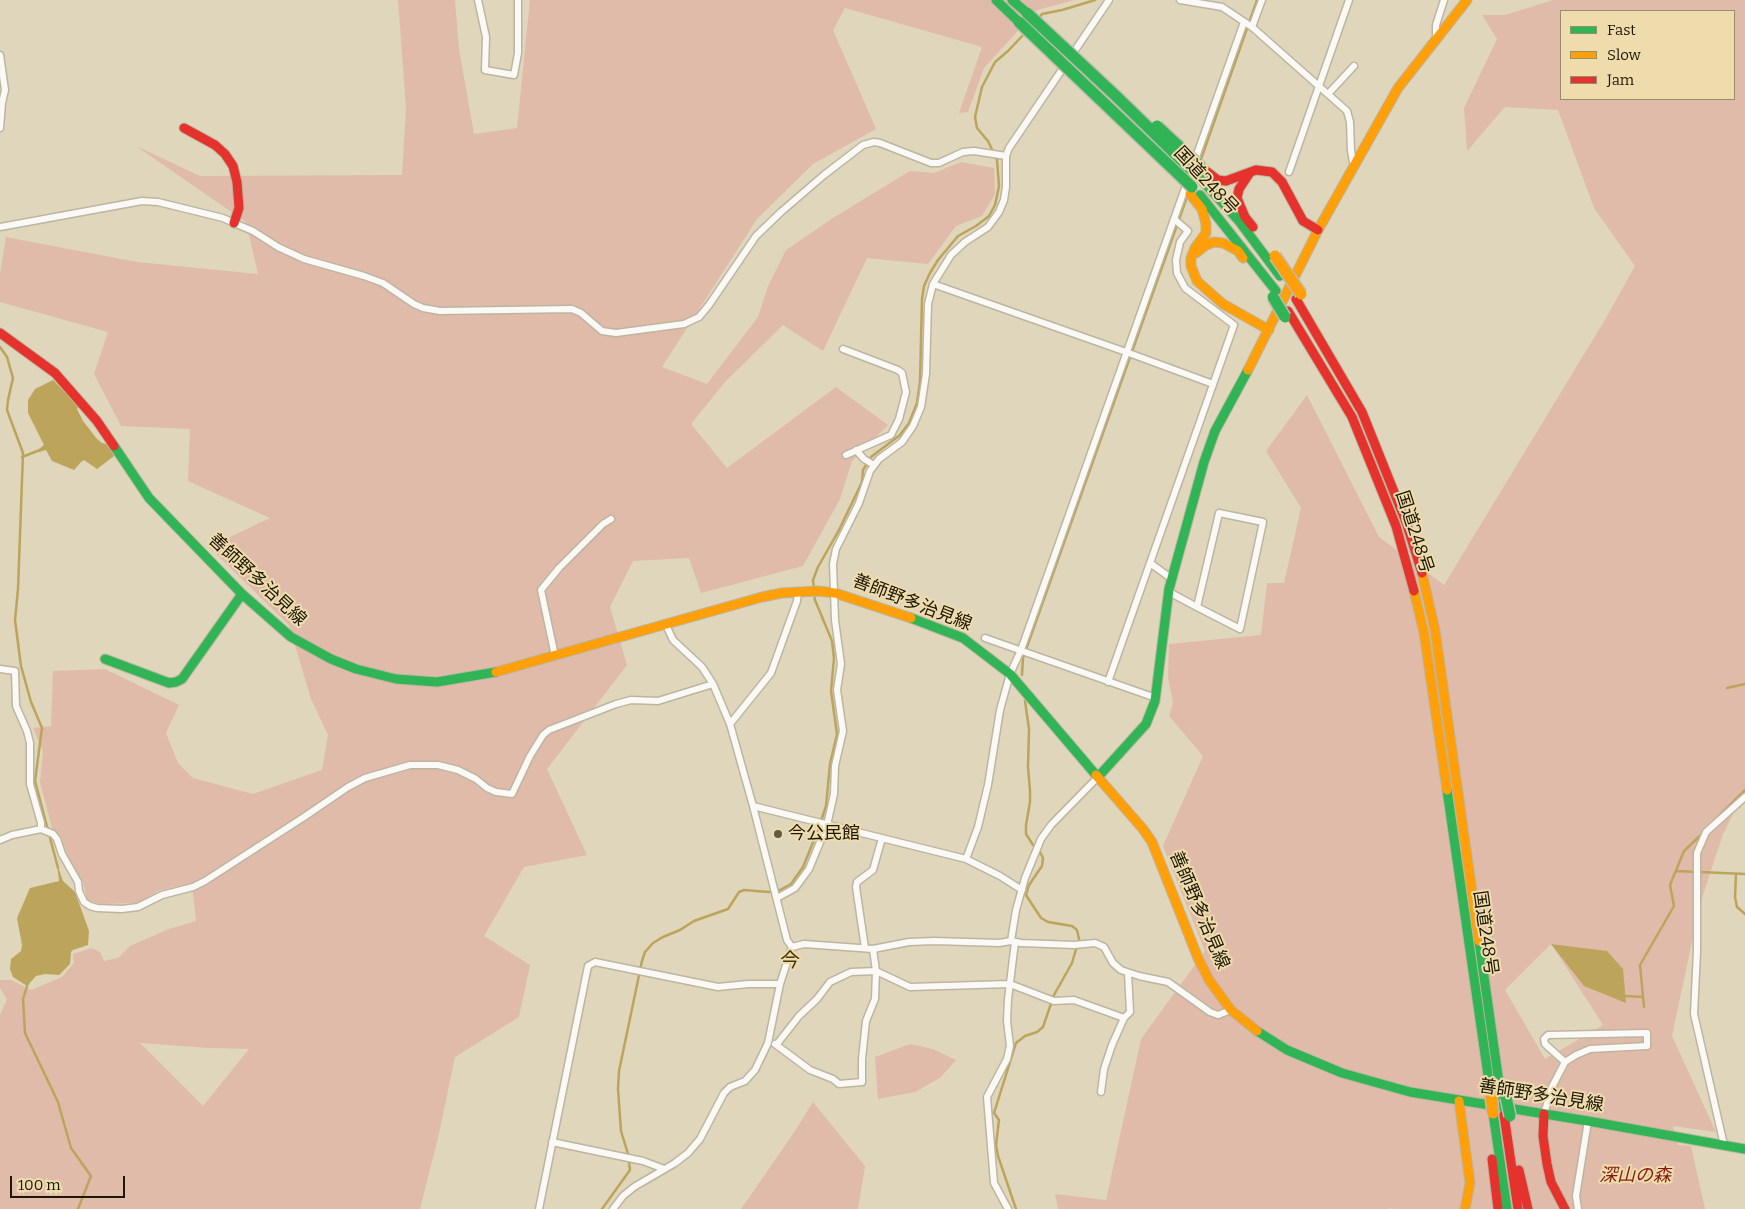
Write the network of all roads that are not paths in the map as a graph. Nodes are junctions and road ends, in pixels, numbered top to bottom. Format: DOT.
graph roads {
  1 [pos="478,0"];
  2 [pos="518,0"];
  3 [pos="996,0"];
  4 [pos="1012,0"];
  5 [pos="1109,0"];
  6 [pos="1180,0"];
  7 [pos="1262,0"];
  8 [pos="1349,0"];
  9 [pos="1444,0"];
  10 [pos="1466,0"];
  11 [pos="1023,18"];
  12 [pos="1244,22"];
  13 [pos="1252,27"];
  14 [pos="1436,38"];
  15 [pos="0,55"];
  16 [pos="1354,66"];
  17 [pos="1319,87"];
  18 [pos="1328,94"];
  19 [pos="0,128"];
  20 [pos="184,128"];
  21 [pos="1003,156"];
  22 [pos="1354,167"];
  23 [pos="1200,171"];
  24 [pos="1250,172"];
  25 [pos="1289,172"];
  26 [pos="1191,191"];
  27 [pos="1174,219"];
  28 [pos="234,223"];
  29 [pos="0,227"];
  30 [pos="1318,230"];
  31 [pos="1191,258"];
  32 [pos="933,284"];
  33 [pos="1274,294"];
  34 [pos="1298,296"];
  35 [pos="1269,330"];
  36 [pos="0,333"];
  37 [pos="843,349"];
  38 [pos="1126,352"];
  39 [pos="1213,384"];
  40 [pos="891,435"];
  41 [pos="899,445"];
  42 [pos="856,450"];
  43 [pos="846,455"];
  44 [pos="873,465"];
  45 [pos="611,519"];
  46 [pos="1150,563"];
  47 [pos="1172,579"];
  48 [pos="808,591"];
  49 [pos="835,592"];
  50 [pos="1169,592"];
  51 [pos="242,594"];
  52 [pos="1197,607"];
  53 [pos="666,625"];
  54 [pos="984,638"];
  55 [pos="1021,650"];
  56 [pos="555,656"];
  57 [pos="106,659"];
  58 [pos="0,669"];
  59 [pos="1010,674"];
  60 [pos="1108,682"];
  61 [pos="713,684"];
  62 [pos="1156,698"];
  63 [pos="730,724"];
  64 [pos="1098,778"];
  65 [pos="1745,798"];
  66 [pos="753,806"];
  67 [pos="826,825"];
  68 [pos="47,832"];
  69 [pos="882,838"];
  70 [pos="0,840"];
  71 [pos="966,859"];
  72 [pos="1022,890"];
  73 [pos="777,898"];
  74 [pos="1013,941"];
  75 [pos="792,947"];
  76 [pos="865,948"];
  77 [pos="873,949"];
  78 [pos="876,971"];
  79 [pos="1128,973"];
  80 [pos="780,984"];
  81 [pos="1010,984"];
  82 [pos="1231,1010"];
  83 [pos="1124,1018"];
  84 [pos="768,1043"];
  85 [pos="777,1044"];
  86 [pos="1565,1062"];
  87 [pos="1102,1092"];
  88 [pos="1499,1097"];
  89 [pos="1458,1101"];
  90 [pos="1544,1114"];
  91 [pos="1500,1116"];
  92 [pos="1588,1121"];
  93 [pos="552,1142"];
  94 [pos="1724,1145"];
  95 [pos="1745,1149"];
  96 [pos="664,1169"];
  97 [pos="539,1209"];
  98 [pos="613,1209"];
  99 [pos="1008,1209"];
  100 [pos="1465,1209"];
  101 [pos="1498,1209"];
  102 [pos="1507,1209"];
  103 [pos="1518,1209"];
  104 [pos="1528,1209"];
  105 [pos="1565,1209"];
  106 [pos="1578,1209"];
  1 -- 2 [label="street"];
  3 -- 11 [label="main road, 国道248号"];
  4 -- 11 [label="main road, 国道248号"];
  5 -- 21 [label="street"];
  6 -- 12 [label="street"];
  7 -- 13 [label="street"];
  8 -- 17 [label="street"];
  9 -- 14 [label="street"];
  10 -- 14 [label="main road"];
  11 -- 23 [label="main road, 国道248号, bridge"];
  11 -- 26 [label="main road, 国道248号, bridge"];
  12 -- 13 [label="street"];
  12 -- 27 [label="street"];
  13 -- 17 [label="street"];
  14 -- 22 [label="main road"];
  15 -- 19 [label="street"];
  16 -- 18 [label="street"];
  17 -- 18 [label="street"];
  17 -- 25 [label="street"];
  18 -- 22 [label="street"];
  20 -- 28 [label="main road"];
  21 -- 28 [label="street"];
  21 -- 32 [label="street"];
  22 -- 30 [label="main road"];
  23 -- 24 [label="main road"];
  23 -- 34 [label="main road, 国道248号"];
  24 -- 30 [label="main road"];
  24 -- 34 [label="main road, bridge"];
  26 -- 31 [label="main road"];
  26 -- 33 [label="main road, 国道248号"];
  27 -- 38 [label="street"];
  27 -- 39 [label="street"];
  28 -- 29 [label="street"];
  30 -- 35 [label="main road"];
  31 -- 33 [label="main road"];
  31 -- 35 [label="main road"];
  32 -- 38 [label="street"];
  32 -- 41 [label="street"];
  33 -- 88 [label="main road, 国道248号"];
  34 -- 88 [label="main road, 国道248号"];
  35 -- 47 [label="main road"];
  36 -- 51 [label="main road, 善師野多治見線"];
  37 -- 40 [label="street"];
  38 -- 39 [label="street"];
  38 -- 55 [label="street"];
  39 -- 46 [label="street"];
  40 -- 41 [label="street"];
  40 -- 42 [label="street"];
  41 -- 44 [label="street"];
  42 -- 43 [label="street"];
  42 -- 44 [label="street"];
  44 -- 49 [label="street"];
  45 -- 56 [label="street"];
  46 -- 47 [label="street"];
  46 -- 60 [label="street"];
  47 -- 50 [label="main road"];
  48 -- 49 [label="main road, 善師野多治見線"];
  48 -- 53 [label="main road, 善師野多治見線"];
  48 -- 63 [label="street"];
  49 -- 59 [label="main road, 善師野多治見線"];
  49 -- 67 [label="street"];
  50 -- 52 [label="street"];
  50 -- 62 [label="main road"];
  51 -- 56 [label="main road, 善師野多治見線"];
  51 -- 57 [label="main road"];
  52 -- 52 [label="street"];
  53 -- 56 [label="main road, 善師野多治見線"];
  53 -- 61 [label="street"];
  54 -- 55 [label="street"];
  55 -- 59 [label="street"];
  55 -- 60 [label="street"];
  58 -- 68 [label="street"];
  59 -- 64 [label="main road, 善師野多治見線"];
  59 -- 71 [label="street"];
  60 -- 62 [label="street"];
  61 -- 63 [label="street"];
  61 -- 68 [label="street"];
  62 -- 64 [label="main road"];
  63 -- 66 [label="street"];
  64 -- 72 [label="street"];
  64 -- 82 [label="main road, 善師野多治見線"];
  65 -- 94 [label="street"];
  66 -- 67 [label="street"];
  66 -- 73 [label="street"];
  67 -- 69 [label="street"];
  67 -- 73 [label="street"];
  68 -- 70 [label="street"];
  69 -- 71 [label="street"];
  69 -- 76 [label="street"];
  71 -- 72 [label="street"];
  72 -- 74 [label="street"];
  73 -- 75 [label="street"];
  74 -- 77 [label="street"];
  74 -- 79 [label="street"];
  74 -- 81 [label="street"];
  75 -- 76 [label="street"];
  75 -- 80 [label="street"];
  76 -- 77 [label="street"];
  77 -- 78 [label="street"];
  78 -- 81 [label="street"];
  78 -- 85 [label="street"];
  78 -- 85 [label="street"];
  79 -- 82 [label="street"];
  79 -- 83 [label="street"];
  80 -- 84 [label="street"];
  80 -- 93 [label="street"];
  81 -- 83 [label="street"];
  81 -- 99 [label="street"];
  82 -- 89 [label="main road, 善師野多治見線"];
  83 -- 87 [label="street"];
  84 -- 85 [label="street"];
  84 -- 96 [label="street"];
  86 -- 86 [label="street"];
  86 -- 90 [label="street"];
  88 -- 91 [label="main road, 国道248号, bridge"];
  88 -- 91 [label="main road, bridge"];
  89 -- 90 [label="main road, 善師野多治見線"];
  89 -- 100 [label="main road"];
  90 -- 92 [label="main road, 善師野多治見線"];
  90 -- 105 [label="main road"];
  91 -- 101 [label="main road"];
  91 -- 102 [label="main road, 国道248号"];
  91 -- 103 [label="main road, 国道248号"];
  91 -- 104 [label="main road"];
  92 -- 94 [label="main road, 善師野多治見線"];
  92 -- 106 [label="street"];
  93 -- 96 [label="street"];
  93 -- 97 [label="street"];
  94 -- 95 [label="main road, 善師野多治見線"];
  96 -- 98 [label="street"];
}
